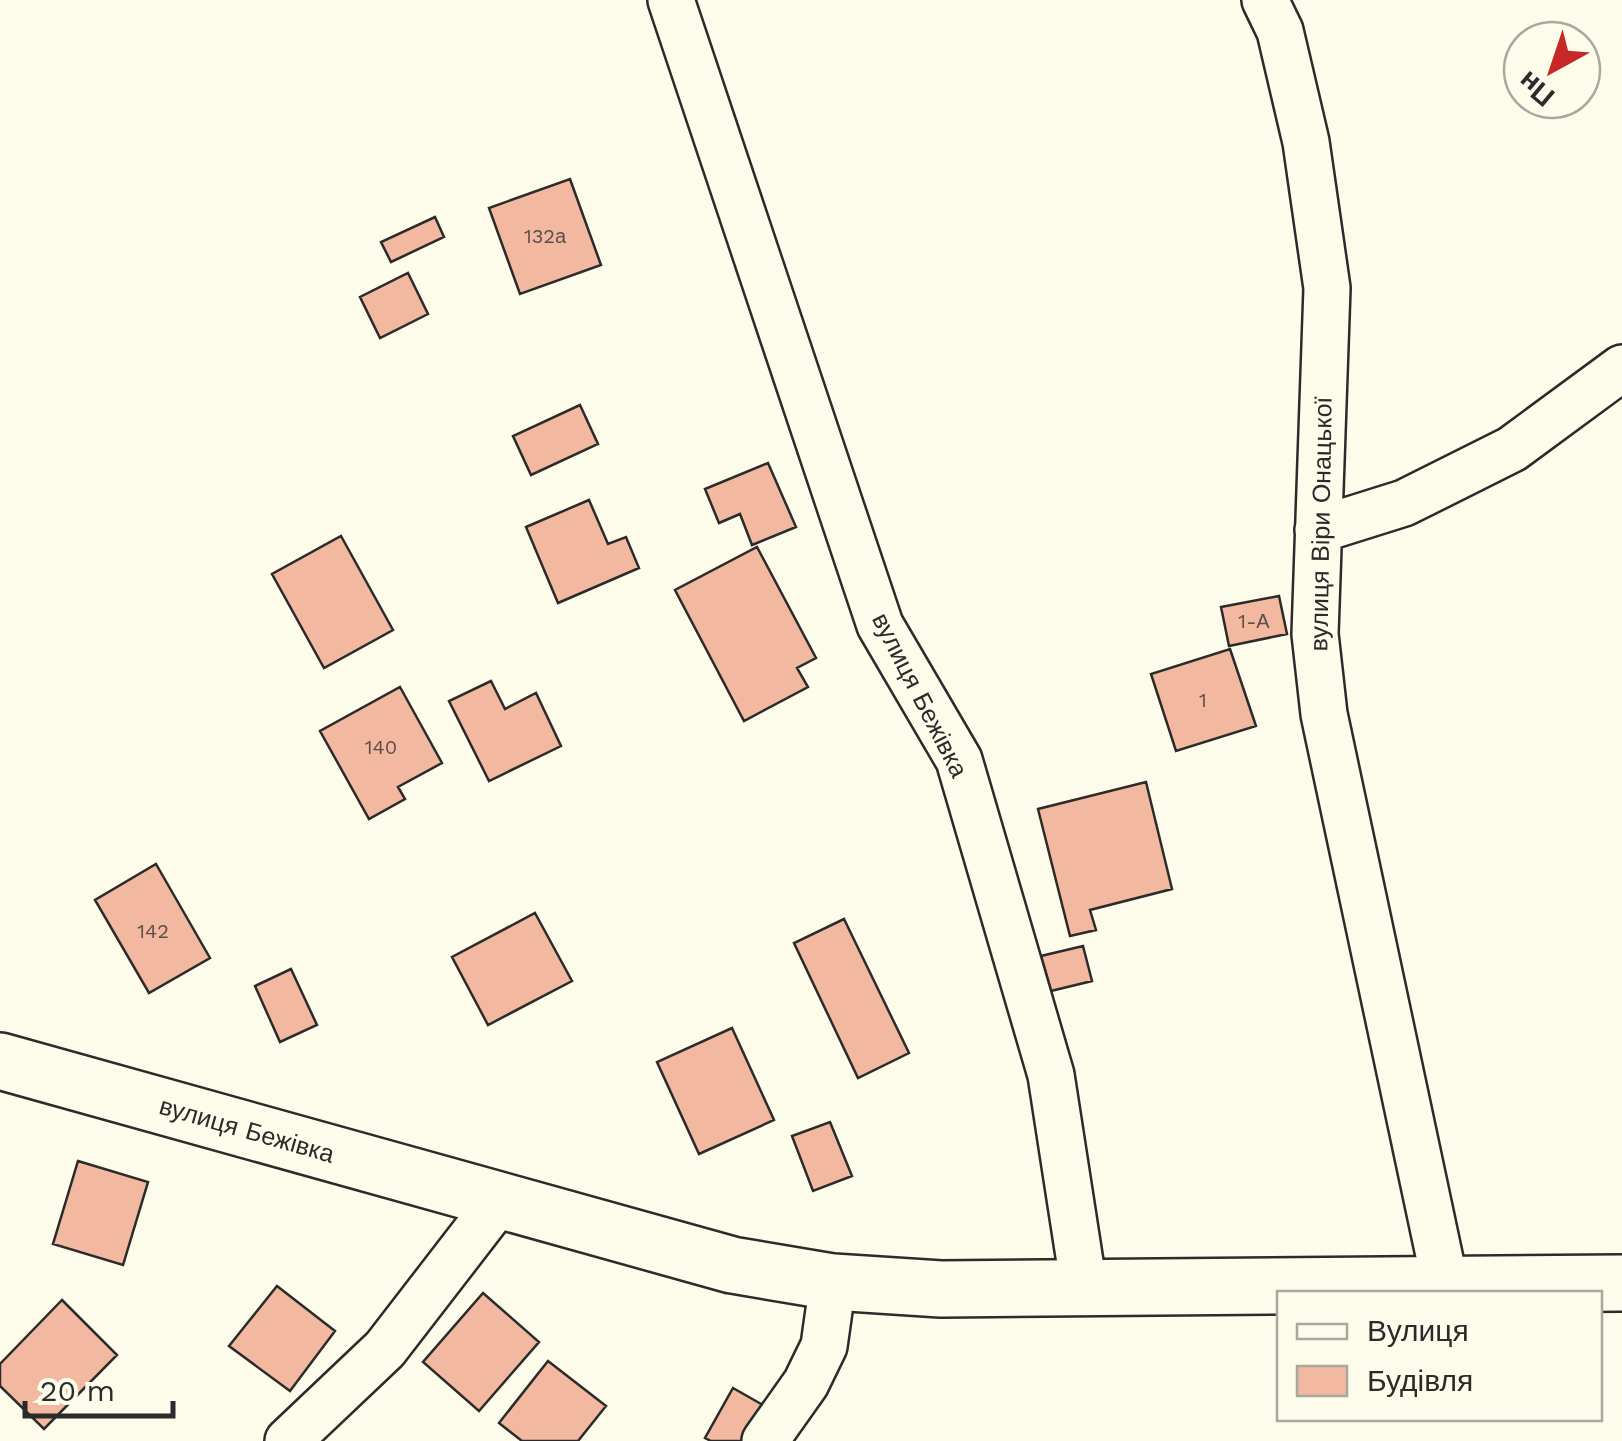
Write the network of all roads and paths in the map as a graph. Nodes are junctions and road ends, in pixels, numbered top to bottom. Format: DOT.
graph roads {
  1 [pos="671,0"];
  2 [pos="1266,0"];
  3 [pos="1622,368"];
  4 [pos="1318,530"];
  5 [pos="0,1061"];
  6 [pos="500,1200"];
  7 [pos="833,1282"];
  8 [pos="1622,1282"];
  9 [pos="1445,1284"];
  10 [pos="1084,1288"];
  11 [pos="288,1441"];
  12 [pos="765,1441"];
  1 -- 10 [label="street, вулиця Бежівка"];
  2 -- 4 [label="street, вулиця Віри Онацької"];
  3 -- 4 [label="street"];
  4 -- 9 [label="street, вулиця Віри Онацької"];
  5 -- 6 [label="main road, вулиця Бежівка"];
  6 -- 7 [label="main road, вулиця Бежівка"];
  6 -- 11 [label="street"];
  7 -- 10 [label="main road, вулиця Бежівка"];
  7 -- 12 [label="street"];
  8 -- 9 [label="main road, вулиця Бежівка"];
  9 -- 10 [label="main road, вулиця Бежівка"];
}
